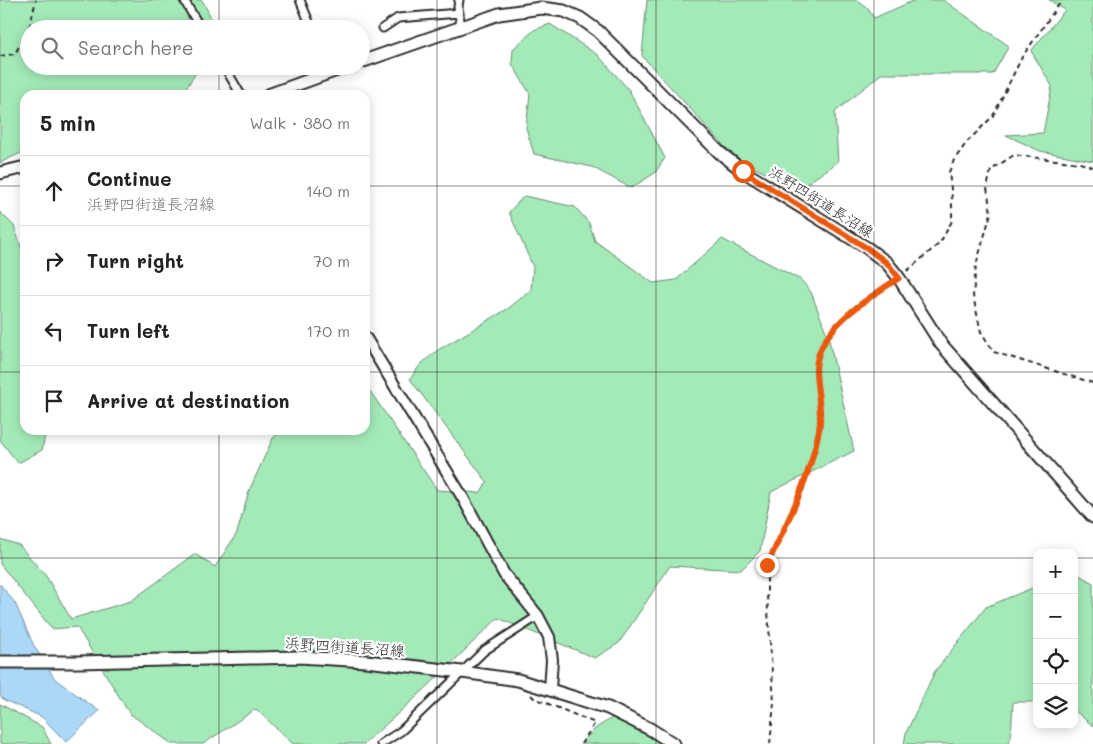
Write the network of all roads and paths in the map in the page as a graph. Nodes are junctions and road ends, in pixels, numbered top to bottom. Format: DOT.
graph roads {
  1 [pos="36,0"];
  2 [pos="184,0"];
  3 [pos="300,0"];
  4 [pos="459,0"];
  5 [pos="1062,0"];
  6 [pos="459,13"];
  7 [pos="31,20"];
  8 [pos="196,20"];
  9 [pos="308,20"];
  10 [pos="461,27"];
  11 [pos="383,28"];
  12 [pos="20,44"];
  13 [pos="0,56"];
  14 [pos="370,59"];
  15 [pos="229,75"];
  16 [pos="315,75"];
  17 [pos="238,90"];
  18 [pos="280,90"];
  19 [pos="1093,167"];
  20 [pos="20,168"];
  21 [pos="0,173"];
  22 [pos="899,278"];
  23 [pos="370,345"];
  24 [pos="1093,383"];
  25 [pos="1093,517"];
  26 [pos="538,616"];
  27 [pos="0,662"];
  28 [pos="462,672"];
  29 [pos="518,680"];
  30 [pos="550,688"];
  31 [pos="381,744"];
  32 [pos="581,744"];
  33 [pos="674,744"];
  34 [pos="770,744"];
  1 -- 7 [label="path"];
  2 -- 8 [label="street"];
  3 -- 9 [label="street"];
  4 -- 6 [label="street"];
  5 -- 22 [label="path"];
  6 -- 10 [label="street"];
  6 -- 11 [label="street"];
  10 -- 14 [label="main road, 浜野四街道長沼線"];
  10 -- 22 [label="main road, 浜野四街道長沼線"];
  12 -- 13 [label="path"];
  15 -- 17 [label="street"];
  16 -- 18 [label="main road"];
  19 -- 24 [label="path"];
  20 -- 21 [label="main road"];
  22 -- 25 [label="main road, 浜野四街道長沼線"];
  22 -- 34 [label="path"];
  23 -- 26 [label="street"];
  26 -- 28 [label="street"];
  26 -- 30 [label="street"];
  27 -- 28 [label="main road, 浜野四街道長沼線"];
  28 -- 29 [label="main road, 浜野四街道長沼線"];
  28 -- 31 [label="street"];
  29 -- 30 [label="main road, 浜野四街道長沼線"];
  29 -- 32 [label="path"];
  30 -- 33 [label="main road, 浜野四街道長沼線"];
}
